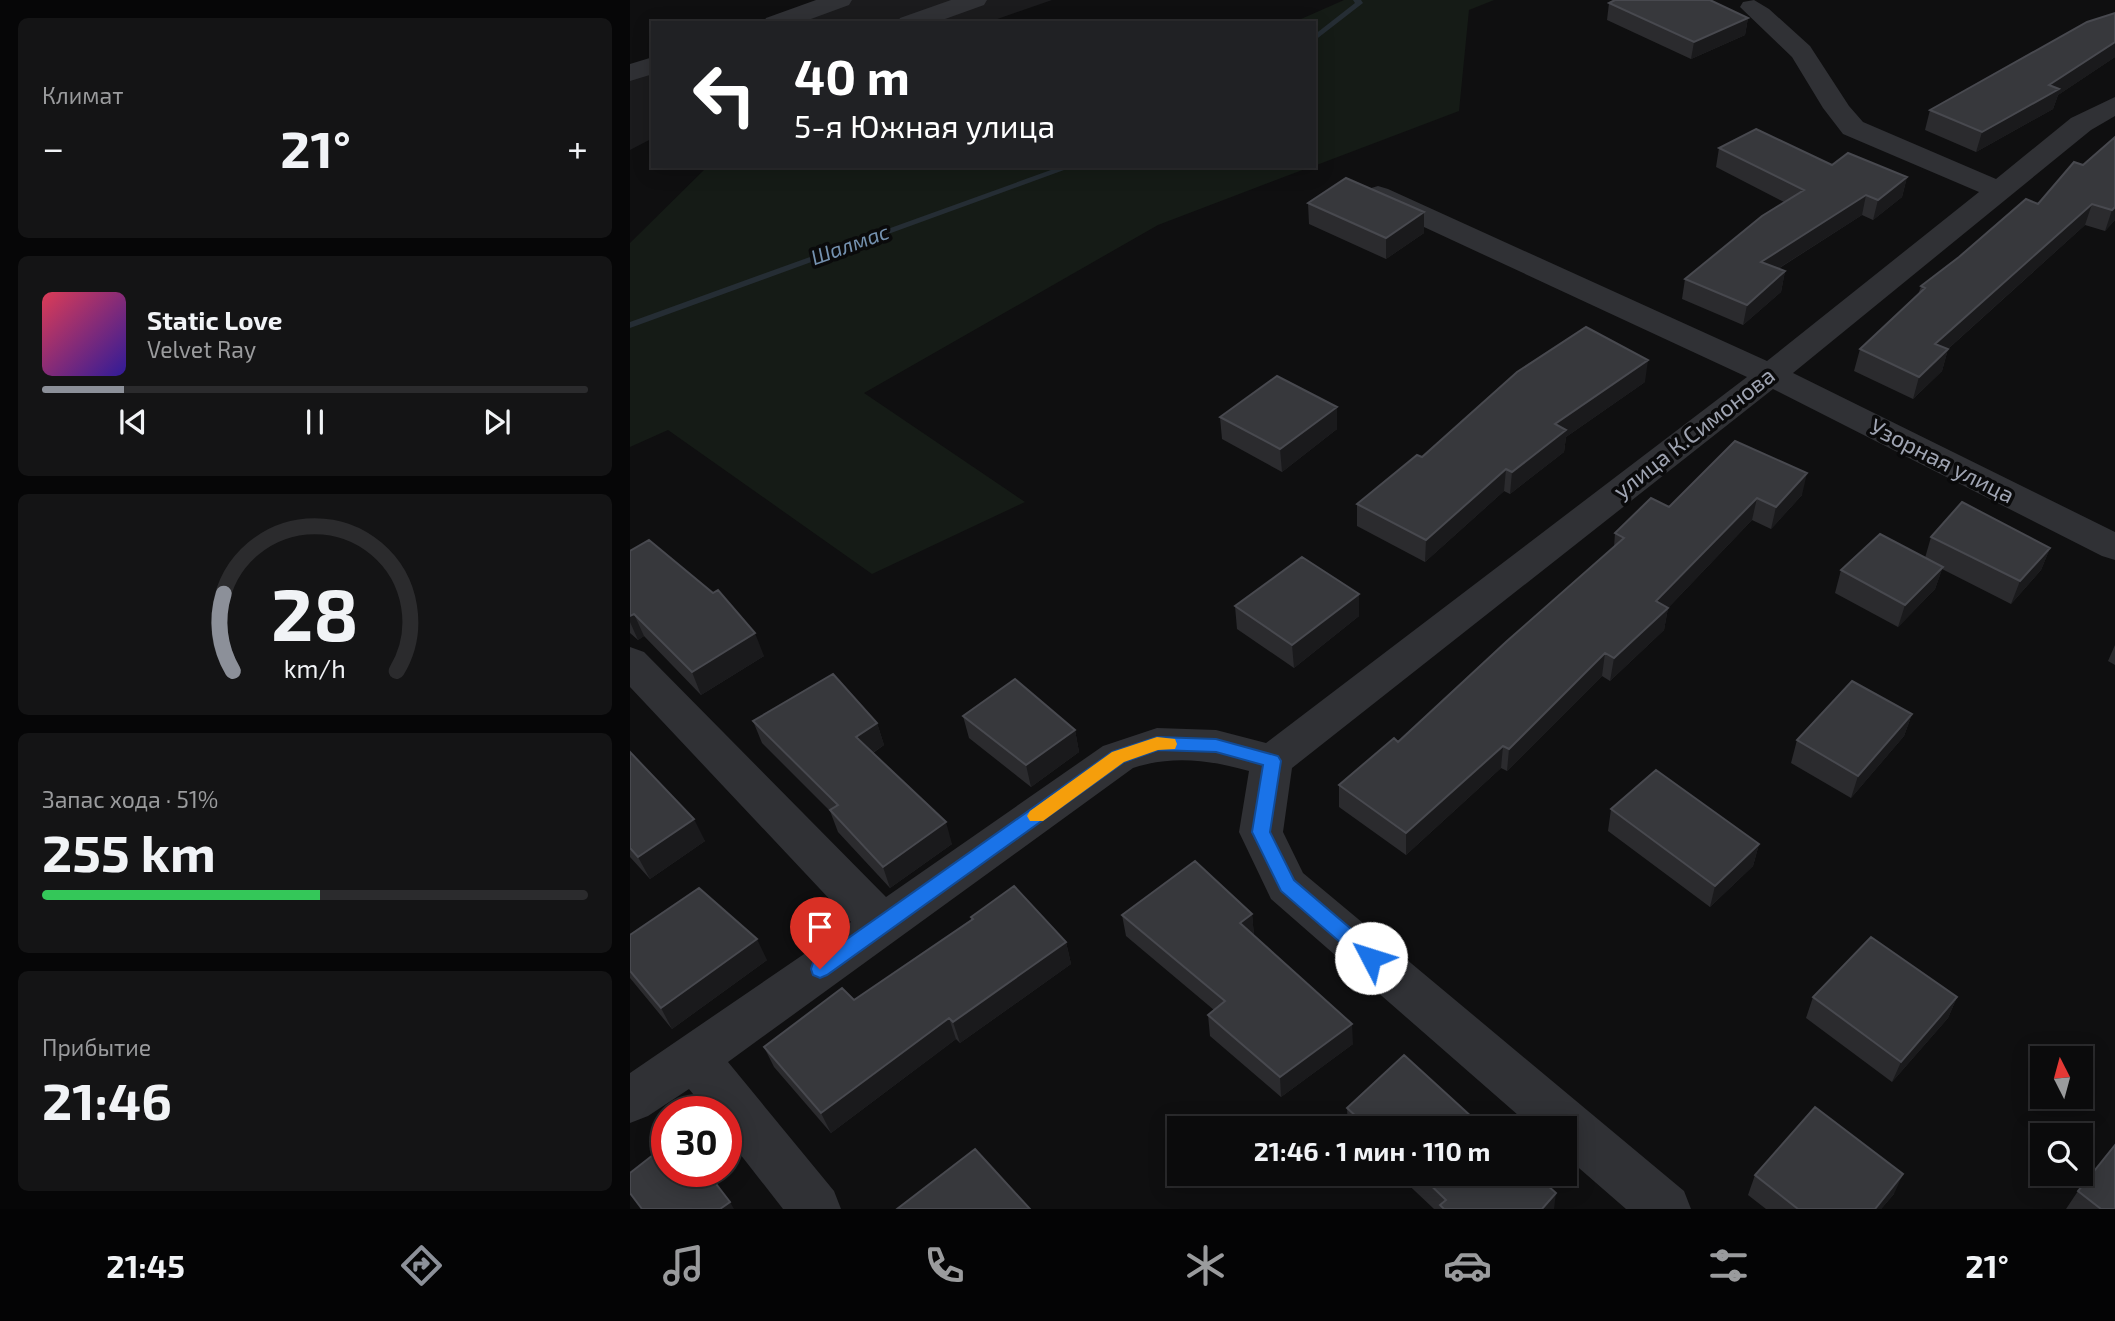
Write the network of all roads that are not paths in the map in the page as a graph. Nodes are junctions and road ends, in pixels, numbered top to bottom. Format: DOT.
graph roads {
  1 [pos="840,0"];
  2 [pos="975,0"];
  3 [pos="1752,8"];
  4 [pos="781,21"];
  5 [pos="915,21"];
  6 [pos="651,66"];
  7 [pos="630,73"];
  8 [pos="2115,106"];
  9 [pos="1364,189"];
  10 [pos="1998,190"];
  11 [pos="1770,375"];
  12 [pos="2115,547"];
  13 [pos="630,662"];
  14 [pos="1272,761"];
  15 [pos="883,925"];
  16 [pos="695,1058"];
  17 [pos="630,1100"];
  18 [pos="815,1209"];
  19 [pos="1665,1209"];
  1 -- 4 [label="street"];
  2 -- 5 [label="street"];
  3 -- 10 [label="street"];
  6 -- 7 [label="street"];
  8 -- 10 [label="street, улица К.Симонова"];
  9 -- 11 [label="street, Узорная улица"];
  10 -- 11 [label="street, улица К.Симонова"];
  11 -- 12 [label="street, Узорная улица"];
  11 -- 14 [label="street, улица К.Симонова"];
  13 -- 15 [label="street"];
  14 -- 15 [label="street"];
  14 -- 19 [label="street"];
  15 -- 16 [label="street"];
  16 -- 17 [label="street"];
  16 -- 18 [label="street"];
}
